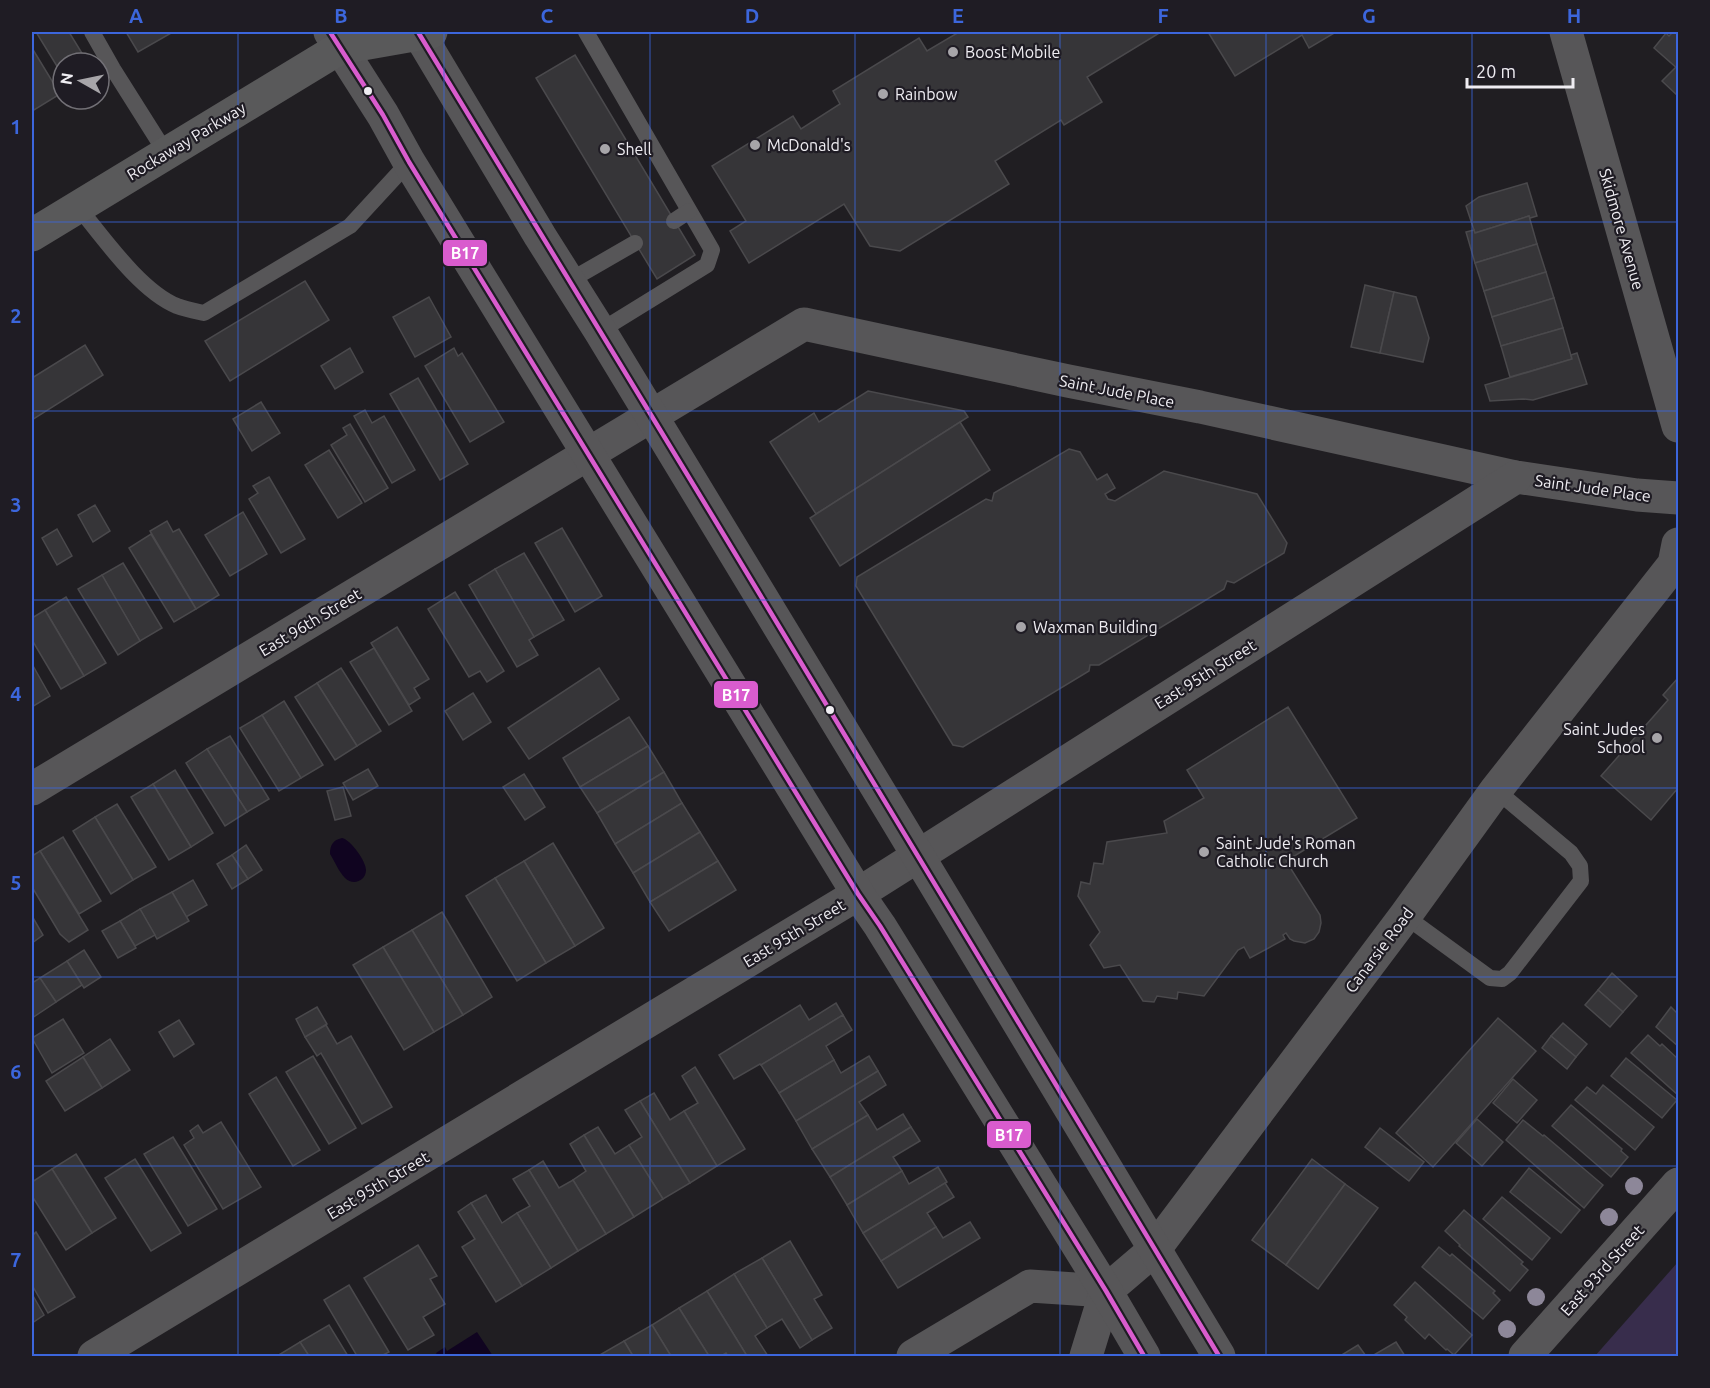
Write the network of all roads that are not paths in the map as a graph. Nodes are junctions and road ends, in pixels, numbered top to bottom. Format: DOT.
graph roads {
  1 [pos="92,32"];
  2 [pos="423,32"];
  3 [pos="586,32"];
  4 [pos="1566,32"];
  5 [pos="340,37"];
  6 [pos="166,153"];
  7 [pos="409,162"];
  8 [pos="78,207"];
  9 [pos="690,212"];
  10 [pos="674,220"];
  11 [pos="32,235"];
  12 [pos="635,243"];
  13 [pos="569,281"];
  14 [pos="600,331"];
  15 [pos="652,417"];
  16 [pos="1678,426"];
  17 [pos="589,454"];
  18 [pos="1516,477"];
  19 [pos="1678,498"];
  20 [pos="1678,544"];
  21 [pos="32,789"];
  22 [pos="1496,790"];
  23 [pos="918,856"];
  24 [pos="858,894"];
  25 [pos="1405,916"];
  26 [pos="1678,1184"];
  27 [pos="1154,1250"];
  28 [pos="1106,1291"];
  29 [pos="94,1356"];
  30 [pos="913,1356"];
  31 [pos="1086,1356"];
  32 [pos="1144,1356"];
  33 [pos="1219,1356"];
  34 [pos="1525,1356"];
  1 -- 6 [label="lane"];
  2 -- 5 [label="main road, Rockaway Parkway"];
  2 -- 13 [label="street"];
  3 -- 9 [label="lane"];
  4 -- 16 [label="street, Skidmore Avenue"];
  5 -- 6 [label="main road, Rockaway Parkway"];
  5 -- 7 [label="street"];
  6 -- 8 [label="main road, Rockaway Parkway"];
  7 -- 8 [label="lane"];
  7 -- 17 [label="street"];
  8 -- 11 [label="main road, Rockaway Parkway"];
  9 -- 10 [label="lane"];
  9 -- 14 [label="lane"];
  12 -- 13 [label="lane"];
  13 -- 14 [label="street"];
  14 -- 15 [label="street"];
  15 -- 17 [label="street, Saint Jude Place"];
  15 -- 18 [label="street, Saint Jude Place"];
  15 -- 23 [label="street"];
  17 -- 21 [label="street, East 96th Street"];
  17 -- 24 [label="street"];
  18 -- 19 [label="street, Saint Jude Place"];
  18 -- 23 [label="street, East 95th Street"];
  20 -- 22 [label="street, Canarsie Road"];
  22 -- 25 [label="street, Canarsie Road"];
  22 -- 25 [label="lane"];
  23 -- 24 [label="street, East 95th Street"];
  23 -- 27 [label="street"];
  24 -- 28 [label="street"];
  24 -- 29 [label="street, East 95th Street"];
  25 -- 27 [label="street, Canarsie Road"];
  26 -- 34 [label="street, East 93rd Street"];
  27 -- 28 [label="street, Canarsie Road"];
  27 -- 33 [label="street"];
  28 -- 30 [label="street"];
  28 -- 31 [label="street"];
  28 -- 32 [label="street"];
}
